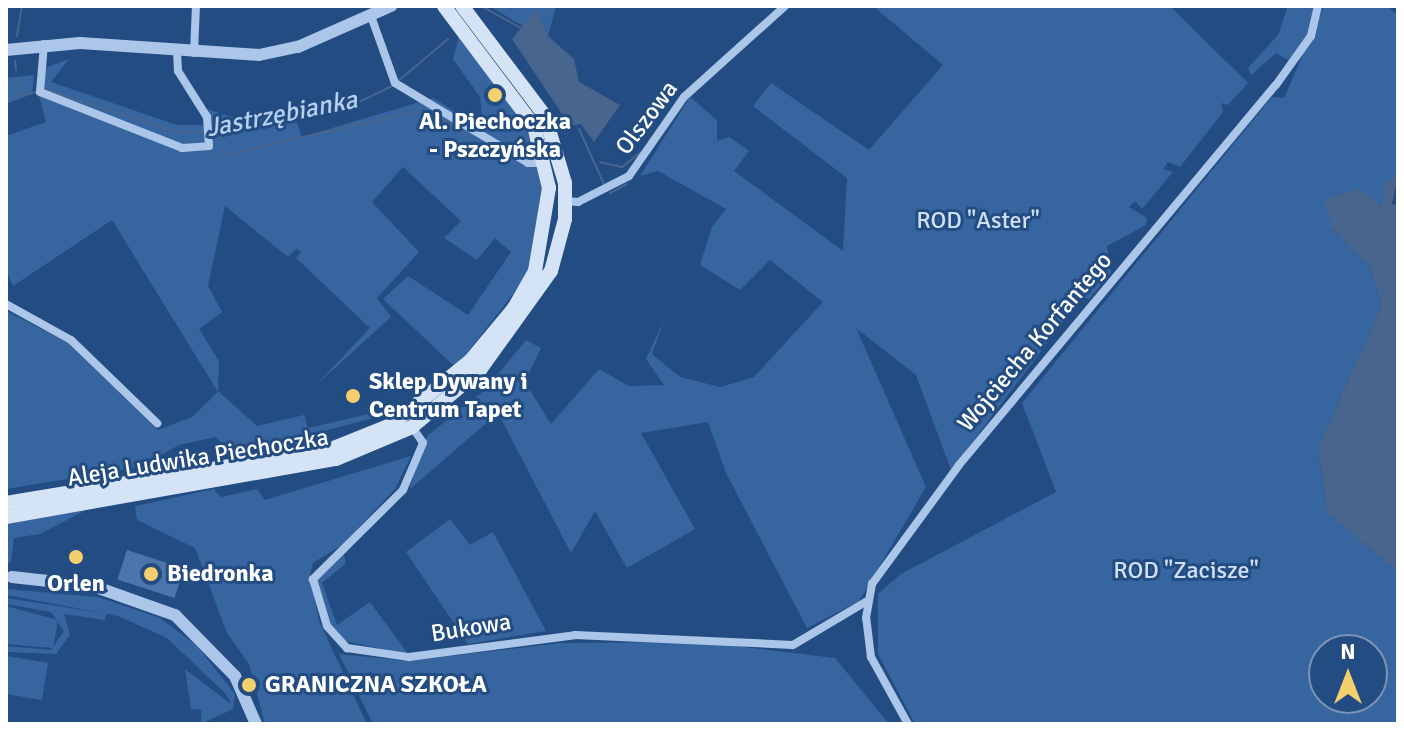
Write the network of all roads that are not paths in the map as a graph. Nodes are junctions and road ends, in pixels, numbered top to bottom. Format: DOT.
graph roads {
  1 [pos="196,6"];
  2 [pos="391,6"];
  3 [pos="444,6"];
  4 [pos="462,6"];
  5 [pos="1318,6"];
  6 [pos="778,8"];
  7 [pos="371,16"];
  8 [pos="44,44"];
  9 [pos="6,50"];
  10 [pos="177,50"];
  11 [pos="194,53"];
  12 [pos="545,163"];
  13 [pos="566,201"];
  14 [pos="6,304"];
  15 [pos="157,423"];
  16 [pos="412,427"];
  17 [pos="237,471"];
  18 [pos="6,503"];
  19 [pos="6,517"];
  20 [pos="8,576"];
  21 [pos="867,601"];
  22 [pos="256,723"];
  23 [pos="908,724"];
  1 -- 11 [label="street"];
  2 -- 7 [label="street"];
  3 -- 12 [label="main road, Aleja Ludwika Piechoczka"];
  4 -- 13 [label="main road, Aleja Ludwika Piechoczka"];
  5 -- 21 [label="street, Wojciecha Korfantego"];
  6 -- 13 [label="street, Olszowa"];
  7 -- 11 [label="street"];
  7 -- 12 [label="street"];
  8 -- 9 [label="street"];
  8 -- 10 [label="street"];
  8 -- 10 [label="street"];
  10 -- 11 [label="street"];
  12 -- 17 [label="main road, Aleja Ludwika Piechoczka"];
  13 -- 16 [label="main road, Aleja Ludwika Piechoczka"];
  14 -- 15 [label="street"];
  16 -- 17 [label="main road, Aleja Ludwika Piechoczka"];
  16 -- 21 [label="street, Bukowa"];
  17 -- 18 [label="main road, Aleja Ludwika Piechoczka"];
  17 -- 19 [label="main road, Aleja Ludwika Piechoczka"];
  20 -- 22 [label="street"];
  21 -- 23 [label="street, Wojciecha Korfantego"];
}
